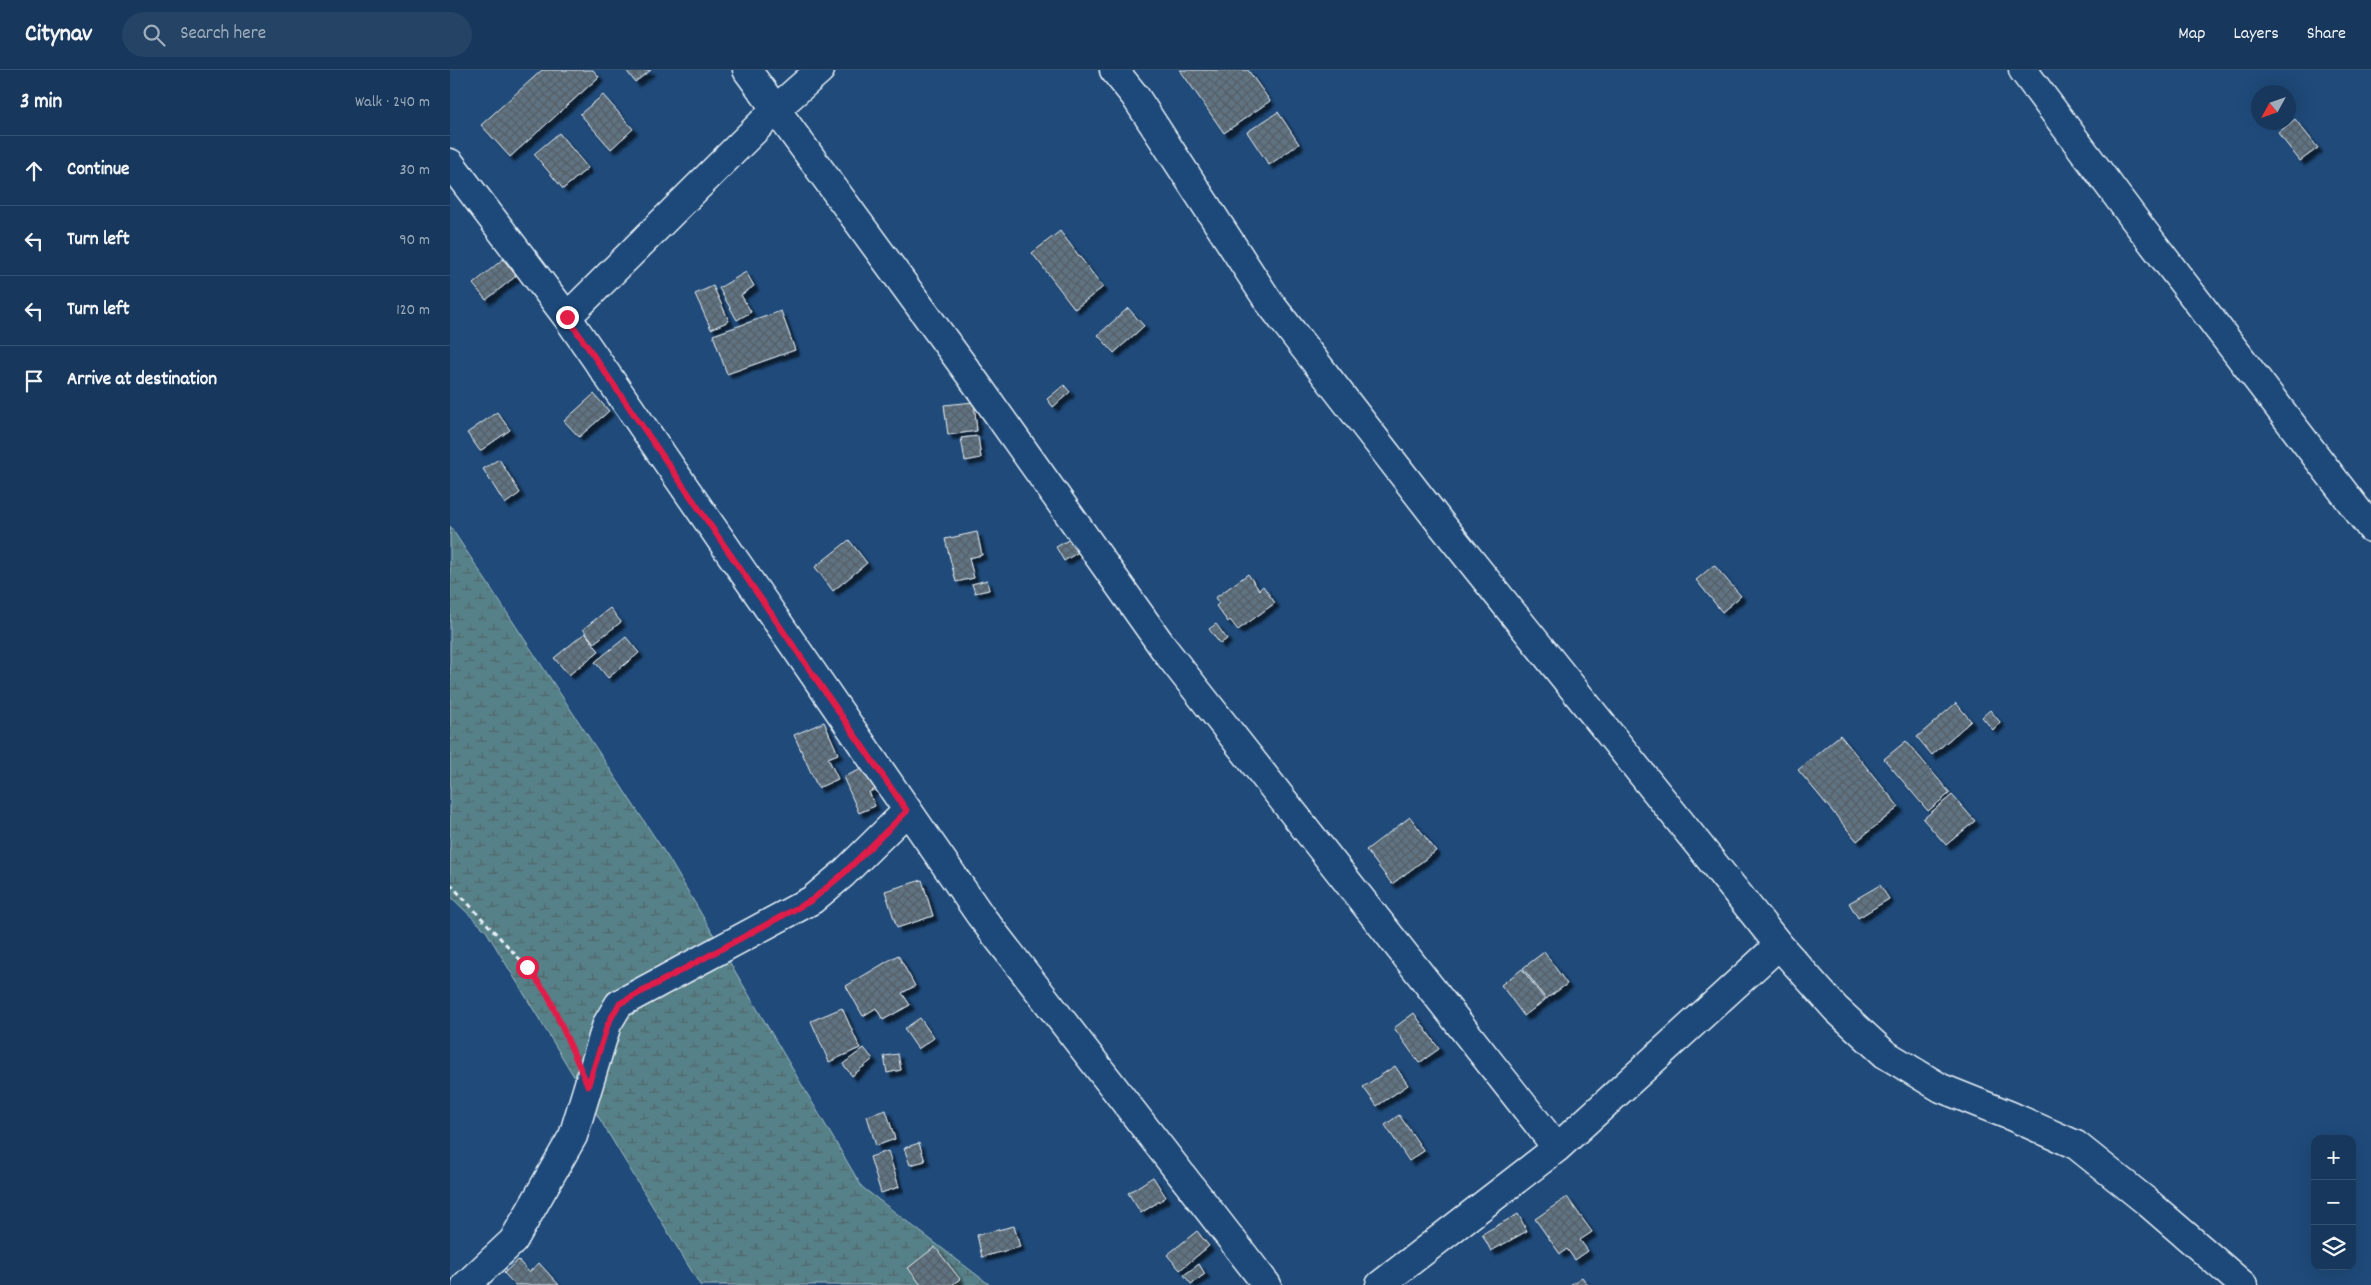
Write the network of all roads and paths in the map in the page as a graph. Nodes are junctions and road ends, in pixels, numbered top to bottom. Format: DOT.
graph roads {
  1 [pos="746,70"];
  2 [pos="820,70"];
  3 [pos="1114,70"];
  4 [pos="2023,70"];
  5 [pos="776,110"];
  6 [pos="450,163"];
  7 [pos="567,317"];
  8 [pos="2371,528"];
  9 [pos="907,811"];
  10 [pos="450,884"];
  11 [pos="1779,945"];
  12 [pos="588,1086"];
  13 [pos="1557,1148"];
  14 [pos="466,1285"];
  15 [pos="1267,1285"];
  16 [pos="1380,1285"];
  17 [pos="2243,1285"];
  1 -- 5 [label="street"];
  2 -- 5 [label="street"];
  3 -- 11 [label="street"];
  4 -- 8 [label="street"];
  5 -- 7 [label="street"];
  5 -- 13 [label="street"];
  6 -- 7 [label="street"];
  7 -- 9 [label="street"];
  9 -- 12 [label="street"];
  9 -- 15 [label="street"];
  10 -- 12 [label="path"];
  11 -- 13 [label="street"];
  11 -- 17 [label="street"];
  12 -- 14 [label="street"];
  13 -- 16 [label="street"];
}
